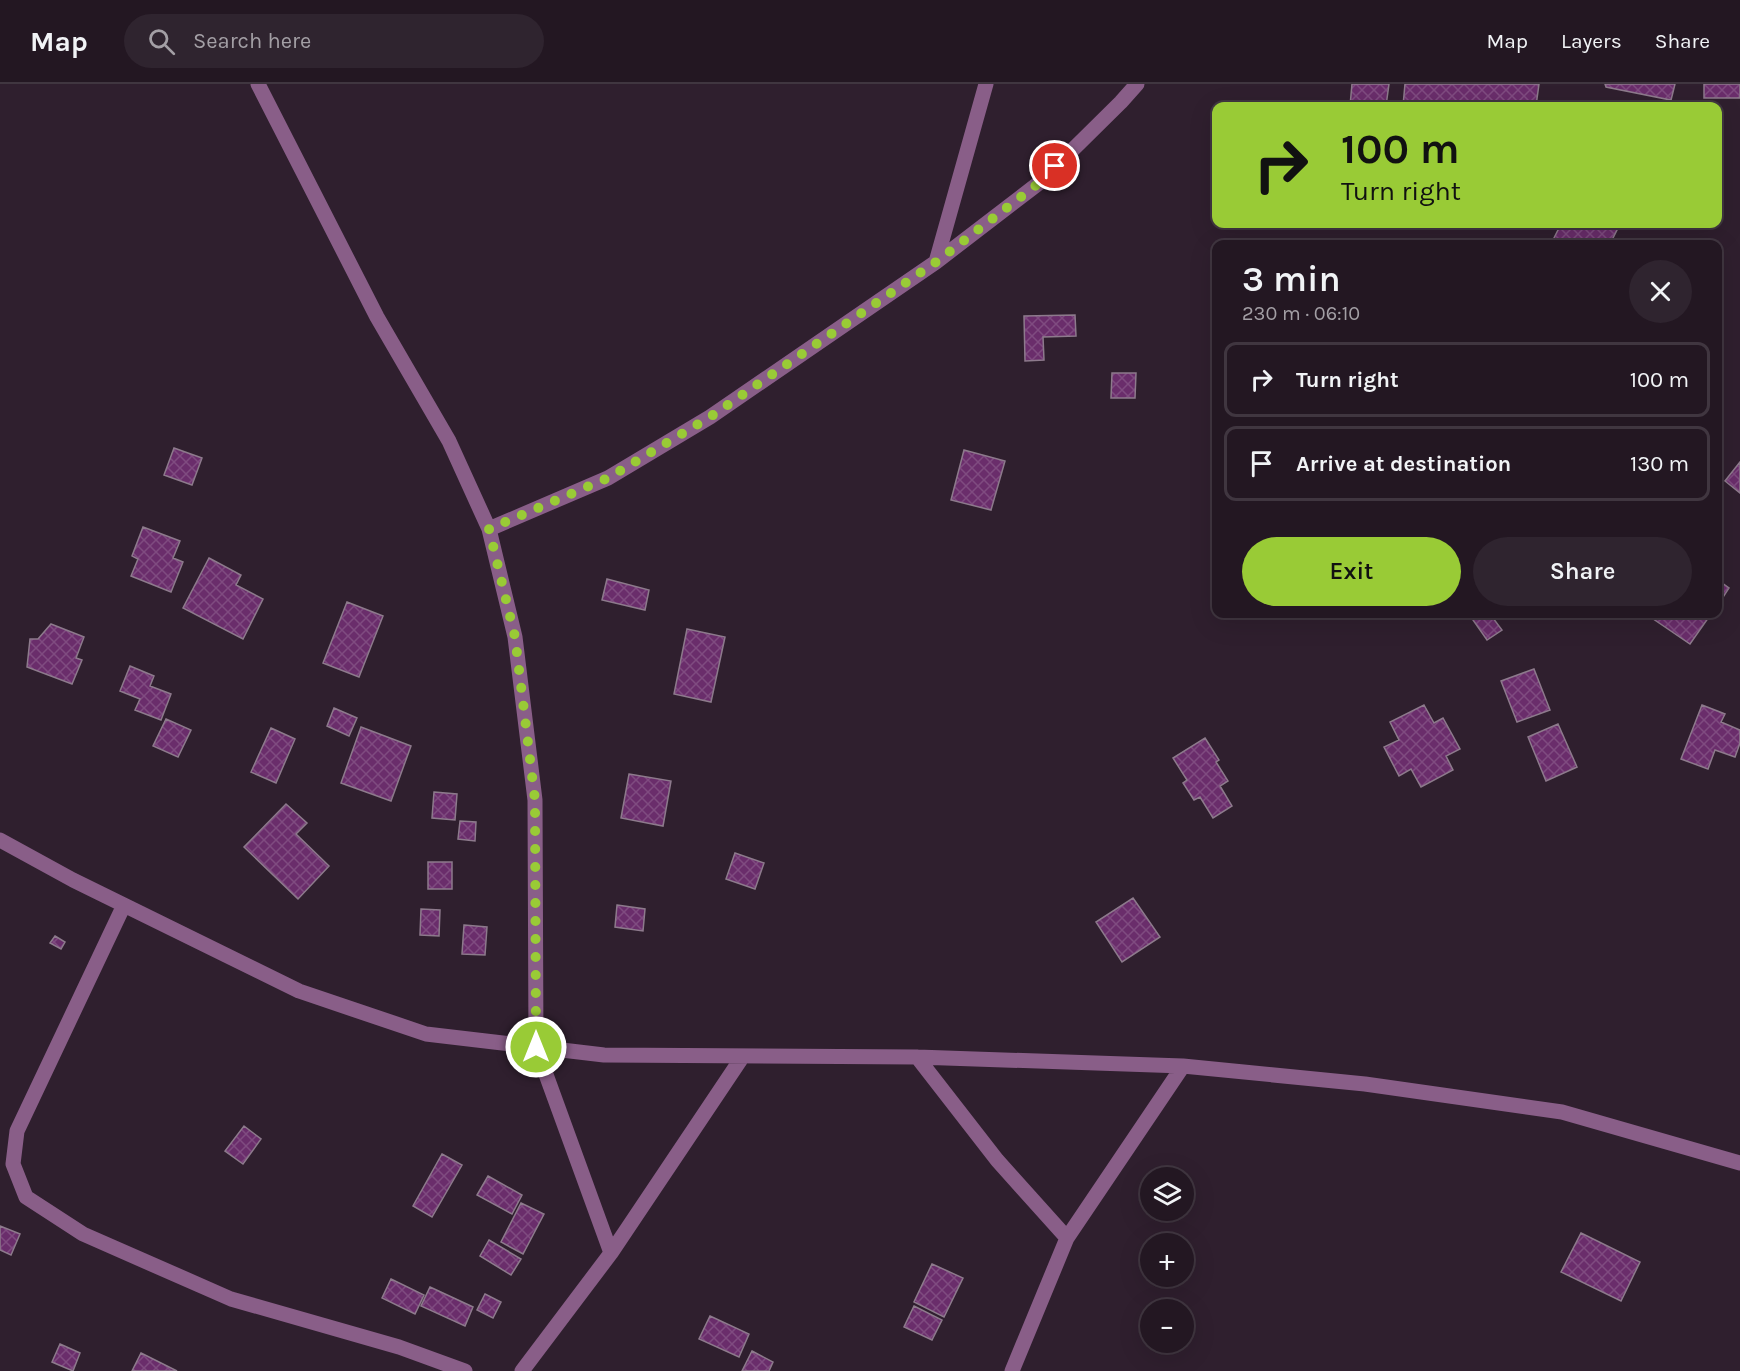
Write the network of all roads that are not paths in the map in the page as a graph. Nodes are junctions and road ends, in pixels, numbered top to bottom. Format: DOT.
graph roads {
  1 [pos="258,84"];
  2 [pos="986,84"];
  3 [pos="1137,84"];
  4 [pos="936,262"];
  5 [pos="489,529"];
  6 [pos="0,840"];
  7 [pos="124,905"];
  8 [pos="536,1047"];
  9 [pos="743,1056"];
  10 [pos="916,1057"];
  11 [pos="1183,1066"];
  12 [pos="1740,1163"];
  13 [pos="1067,1238"];
  14 [pos="611,1253"];
  15 [pos="465,1371"];
  16 [pos="522,1371"];
  17 [pos="1012,1371"];
  1 -- 5 [label="street"];
  2 -- 4 [label="street"];
  3 -- 4 [label="street"];
  4 -- 5 [label="street"];
  5 -- 8 [label="street"];
  6 -- 7 [label="street"];
  7 -- 8 [label="street"];
  7 -- 15 [label="street"];
  8 -- 9 [label="street"];
  8 -- 14 [label="street"];
  9 -- 10 [label="street"];
  9 -- 14 [label="street"];
  10 -- 11 [label="street"];
  10 -- 13 [label="street"];
  11 -- 12 [label="street"];
  11 -- 13 [label="street"];
  13 -- 17 [label="street"];
  14 -- 16 [label="street"];
}
